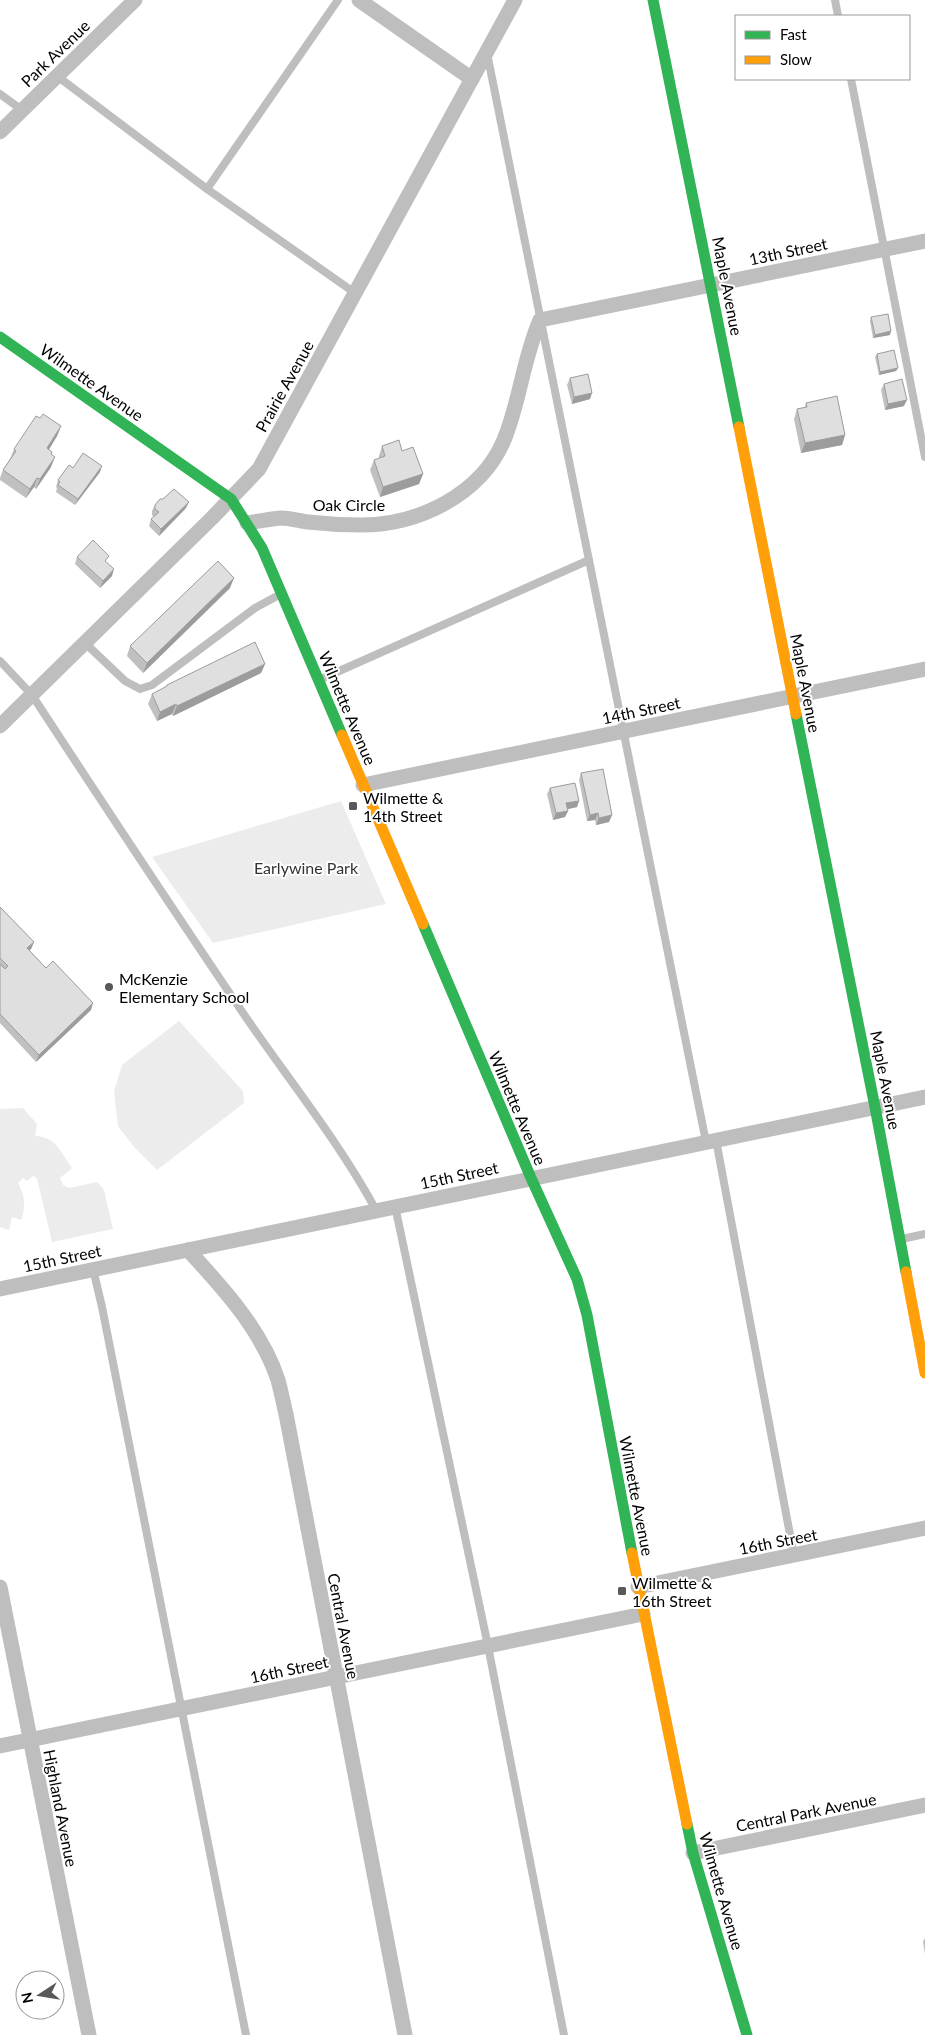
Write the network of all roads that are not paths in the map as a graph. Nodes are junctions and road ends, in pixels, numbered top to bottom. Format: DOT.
graph roads {
  1 [pos="135,0"];
  2 [pos="338,0"];
  3 [pos="359,0"];
  4 [pos="515,0"];
  5 [pos="653,0"];
  6 [pos="835,0"];
  7 [pos="838,15"];
  8 [pos="486,52"];
  9 [pos="57,76"];
  10 [pos="472,79"];
  11 [pos="851,80"];
  12 [pos="0,94"];
  13 [pos="22,110"];
  14 [pos="0,132"];
  15 [pos="207,189"];
  16 [pos="925,241"];
  17 [pos="886,249"];
  18 [pos="711,285"];
  19 [pos="355,293"];
  20 [pos="540,320"];
  21 [pos="0,337"];
  22 [pos="925,457"];
  23 [pos="231,499"];
  24 [pos="247,523"];
  25 [pos="589,560"];
  26 [pos="281,594"];
  27 [pos="85,643"];
  28 [pos="0,661"];
  29 [pos="925,669"];
  30 [pos="318,680"];
  31 [pos="32,695"];
  32 [pos="792,697"];
  33 [pos="0,726"];
  34 [pos="623,731"];
  35 [pos="363,785"];
  36 [pos="925,1097"];
  37 [pos="875,1107"];
  38 [pos="711,1141"];
  39 [pos="531,1178"];
  40 [pos="395,1206"];
  41 [pos="376,1210"];
  42 [pos="925,1234"];
  43 [pos="900,1239"];
  44 [pos="188,1250"];
  45 [pos="93,1270"];
  46 [pos="0,1289"];
  47 [pos="925,1373"];
  48 [pos="925,1528"];
  49 [pos="794,1556"];
  50 [pos="0,1587"];
  51 [pos="638,1587"];
  52 [pos="643,1614"];
  53 [pos="488,1646"];
  54 [pos="336,1677"];
  55 [pos="182,1709"];
  56 [pos="30,1740"];
  57 [pos="0,1746"];
  58 [pos="925,1806"];
  59 [pos="693,1853"];
  60 [pos="88,2035"];
  61 [pos="246,2035"];
  62 [pos="405,2035"];
  63 [pos="564,2035"];
  64 [pos="747,2035"];
  1 -- 9 [label="street, Park Avenue"];
  2 -- 15 [label="lane"];
  3 -- 10 [label="street"];
  4 -- 8 [label="street, Prairie Avenue"];
  5 -- 18 [label="street, Maple Avenue"];
  6 -- 7 [label="lane"];
  8 -- 10 [label="street, Prairie Avenue"];
  8 -- 20 [label="lane"];
  9 -- 13 [label="street, Park Avenue"];
  9 -- 15 [label="lane"];
  10 -- 19 [label="street, Prairie Avenue"];
  11 -- 17 [label="lane"];
  12 -- 13 [label="lane"];
  13 -- 14 [label="street, Park Avenue"];
  15 -- 19 [label="lane"];
  16 -- 17 [label="street, 13th Street"];
  17 -- 18 [label="street, 13th Street"];
  17 -- 22 [label="lane"];
  18 -- 20 [label="street, 13th Street"];
  18 -- 32 [label="street, Maple Avenue"];
  19 -- 23 [label="street, Prairie Avenue"];
  20 -- 24 [label="street, Oak Circle"];
  20 -- 25 [label="lane"];
  21 -- 23 [label="street, Wilmette Avenue"];
  23 -- 24 [label="street, Wilmette Avenue"];
  23 -- 27 [label="street, Prairie Avenue"];
  24 -- 26 [label="street, Wilmette Avenue"];
  25 -- 30 [label="lane"];
  25 -- 34 [label="lane"];
  26 -- 27 [label="lane"];
  26 -- 30 [label="street, Wilmette Avenue"];
  27 -- 31 [label="street, Prairie Avenue"];
  28 -- 31 [label="lane"];
  29 -- 32 [label="street, 14th Street"];
  30 -- 35 [label="street, Wilmette Avenue"];
  31 -- 33 [label="street, Prairie Avenue"];
  31 -- 41 [label="lane"];
  32 -- 34 [label="street, 14th Street"];
  32 -- 37 [label="street, Maple Avenue"];
  34 -- 35 [label="street, 14th Street"];
  34 -- 38 [label="lane"];
  35 -- 39 [label="street, Wilmette Avenue"];
  36 -- 37 [label="street, 15th Street"];
  37 -- 38 [label="street, 15th Street"];
  37 -- 43 [label="street, Maple Avenue"];
  38 -- 39 [label="street, 15th Street"];
  38 -- 49 [label="lane"];
  39 -- 40 [label="street, 15th Street"];
  39 -- 51 [label="street, Wilmette Avenue"];
  40 -- 41 [label="street, 15th Street"];
  40 -- 53 [label="lane"];
  41 -- 44 [label="street, 15th Street"];
  42 -- 43 [label="lane"];
  43 -- 47 [label="street, Maple Avenue"];
  44 -- 45 [label="street, 15th Street"];
  44 -- 54 [label="street, Central Avenue"];
  45 -- 46 [label="street, 15th Street"];
  45 -- 55 [label="lane"];
  48 -- 49 [label="street, 16th Street"];
  49 -- 51 [label="street, 16th Street"];
  50 -- 56 [label="street, Highland Avenue"];
  51 -- 52 [label="street, Wilmette Avenue"];
  52 -- 53 [label="street, 16th Street"];
  52 -- 59 [label="street, Wilmette Avenue"];
  53 -- 54 [label="street, 16th Street"];
  53 -- 63 [label="lane"];
  54 -- 55 [label="street, 16th Street"];
  54 -- 62 [label="street, Central Avenue"];
  55 -- 56 [label="street, 16th Street"];
  55 -- 61 [label="lane"];
  56 -- 57 [label="street, 16th Street"];
  56 -- 60 [label="street, Highland Avenue"];
  58 -- 59 [label="street, Central Park Avenue"];
  59 -- 64 [label="street, Wilmette Avenue"];
}
